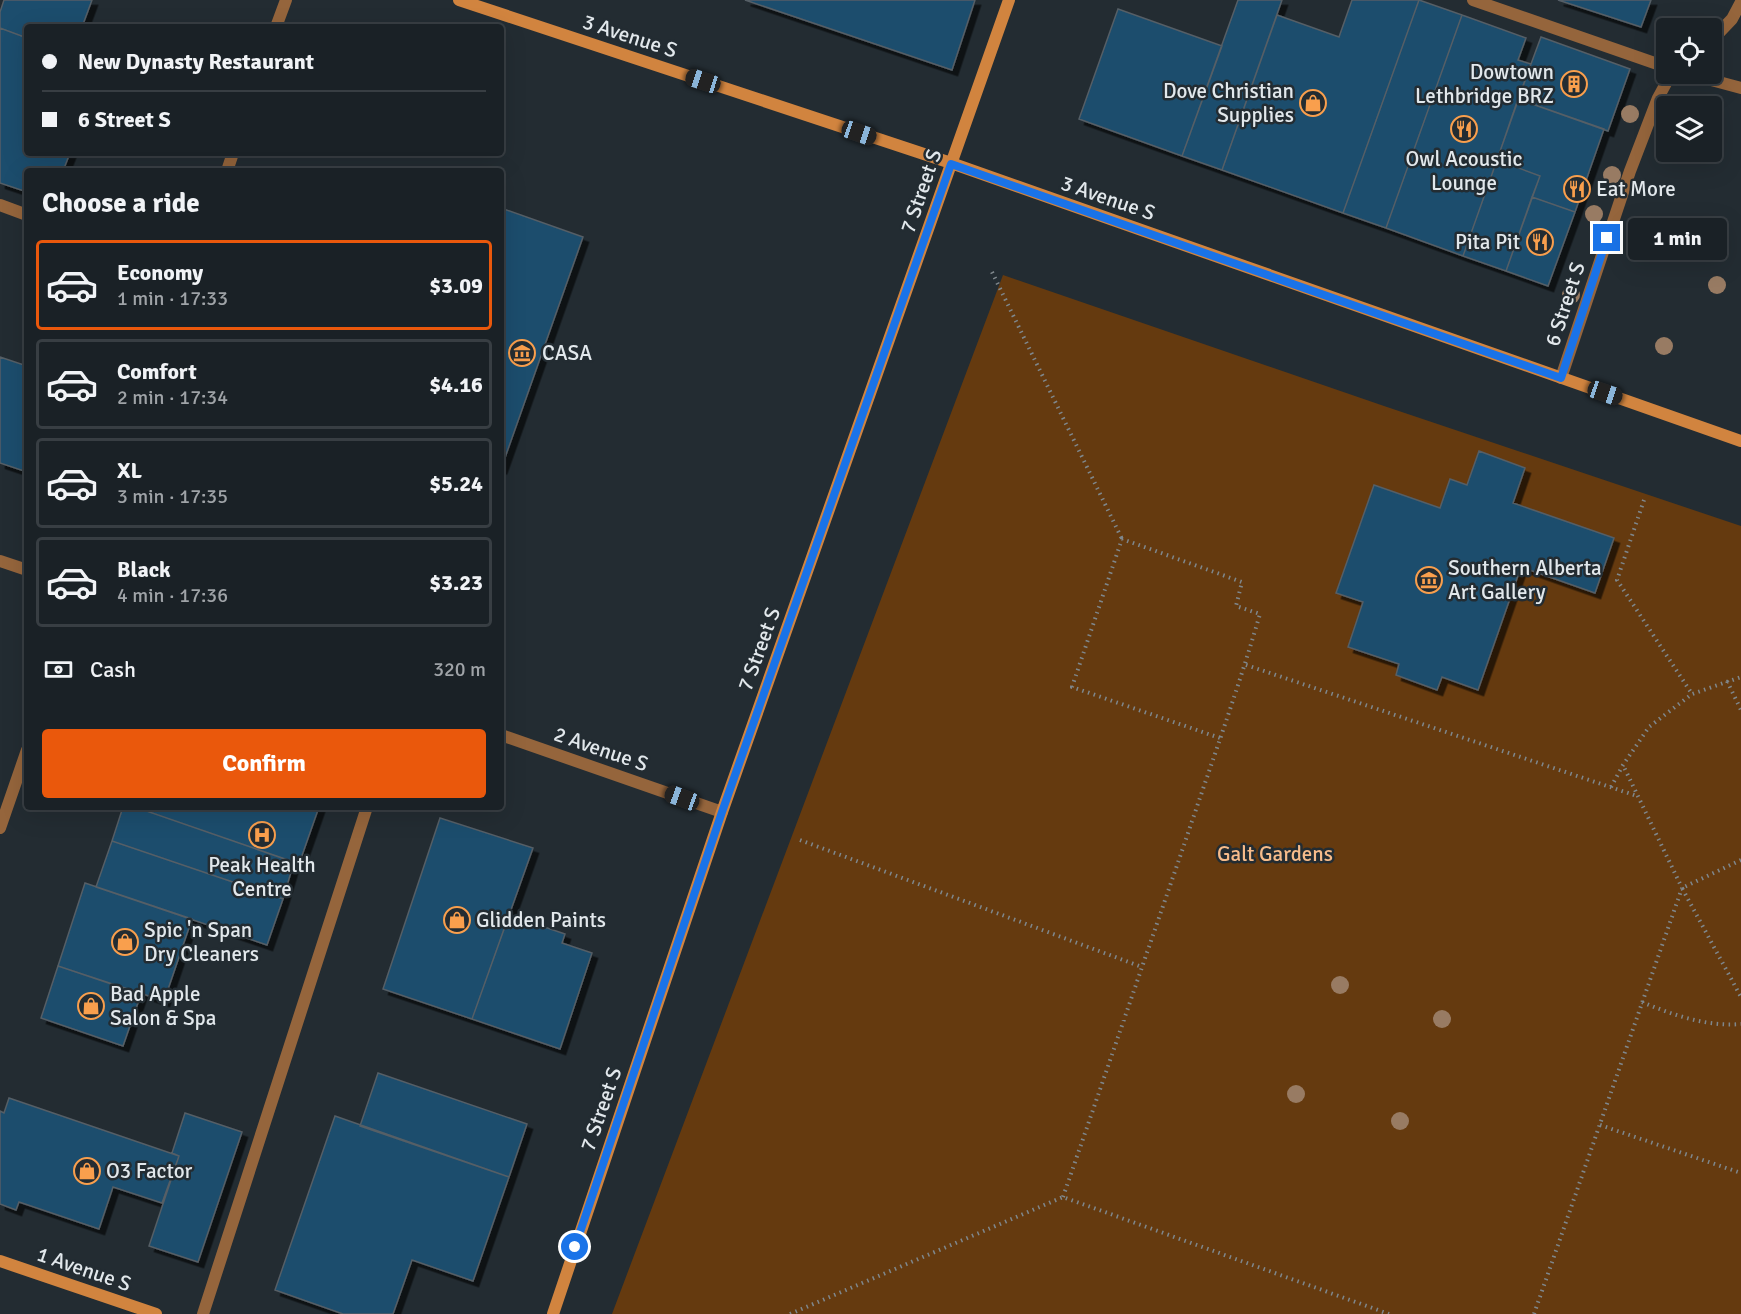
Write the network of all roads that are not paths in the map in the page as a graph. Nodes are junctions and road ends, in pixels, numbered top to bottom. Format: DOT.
graph roads {
  1 [pos="286,0"];
  2 [pos="459,0"];
  3 [pos="1009,0"];
  4 [pos="1473,0"];
  5 [pos="1741,3"];
  6 [pos="277,24"];
  7 [pos="1722,29"];
  8 [pos="1656,64"];
  9 [pos="1722,82"];
  10 [pos="1666,84"];
  11 [pos="1741,87"];
  12 [pos="951,164"];
  13 [pos="0,206"];
  14 [pos="24,214"];
  15 [pos="1561,378"];
  16 [pos="1741,441"];
  17 [pos="0,561"];
  18 [pos="24,569"];
  19 [pos="504,736"];
  20 [pos="24,759"];
  21 [pos="366,810"];
  22 [pos="722,812"];
  23 [pos="0,828"];
  24 [pos="0,1261"];
  25 [pos="156,1314"];
  26 [pos="203,1314"];
  27 [pos="552,1314"];
  1 -- 6 [label="street"];
  2 -- 12 [label="street, 3 Avenue S"];
  3 -- 12 [label="street, 7 Street S"];
  4 -- 8 [label="street"];
  5 -- 7 [label="street"];
  9 -- 11 [label="street"];
  10 -- 15 [label="street, 6 Street S"];
  12 -- 15 [label="street, 3 Avenue S"];
  12 -- 22 [label="street, 7 Street S"];
  13 -- 14 [label="street"];
  15 -- 16 [label="street, 3 Avenue S"];
  17 -- 18 [label="street"];
  19 -- 22 [label="street, 2 Avenue S"];
  20 -- 23 [label="street"];
  21 -- 26 [label="street"];
  22 -- 27 [label="street, 7 Street S"];
  24 -- 25 [label="street, 1 Avenue S"];
}
